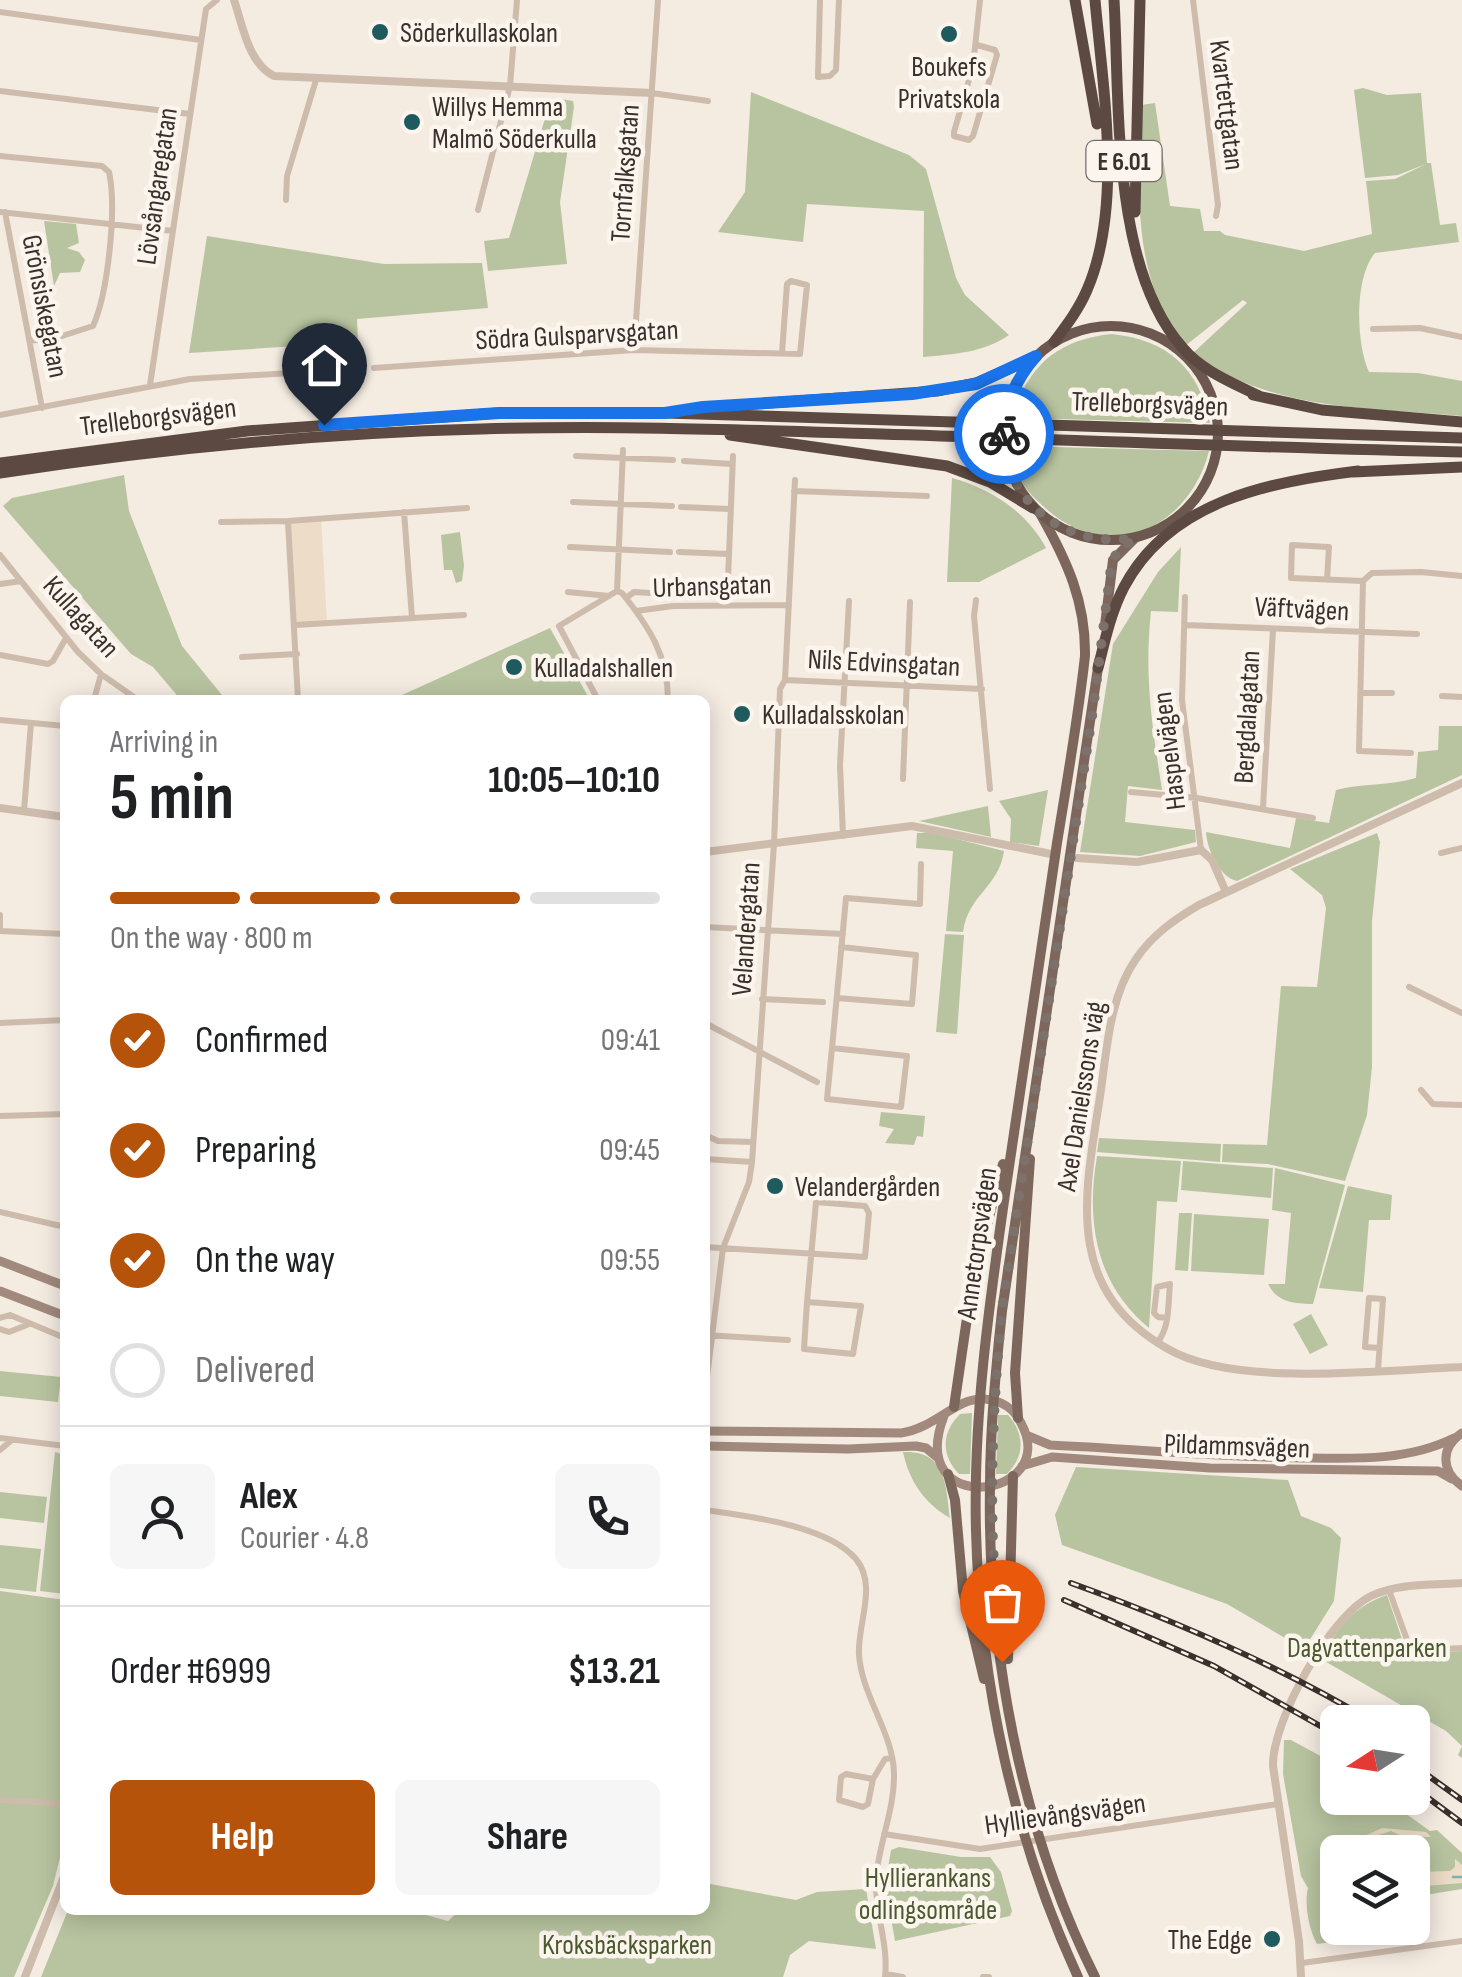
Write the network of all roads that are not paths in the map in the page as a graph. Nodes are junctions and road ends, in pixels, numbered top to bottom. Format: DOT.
graph roads {
  1 [pos="234,0"];
  2 [pos="518,0"];
  3 [pos="658,0"];
  4 [pos="820,0"];
  5 [pos="839,0"];
  6 [pos="980,0"];
  7 [pos="1075,0"];
  8 [pos="1096,0"];
  9 [pos="1114,0"];
  10 [pos="1140,0"];
  11 [pos="1194,0"];
  12 [pos="211,1"];
  13 [pos="0,12"];
  14 [pos="201,40"];
  15 [pos="977,45"];
  16 [pos="316,80"];
  17 [pos="510,86"];
  18 [pos="0,90"];
  19 [pos="652,93"];
  20 [pos="708,101"];
  21 [pos="190,114"];
  22 [pos="0,156"];
  23 [pos="286,200"];
  24 [pos="478,210"];
  25 [pos="3,212"];
  26 [pos="1216,216"];
  27 [pos="112,222"];
  28 [pos="172,230"];
  29 [pos="1099,256"];
  30 [pos="1141,277"];
  31 [pos="1373,329"];
  32 [pos="1462,337"];
  33 [pos="30,341"];
  34 [pos="1175,347"];
  35 [pos="1044,349"];
  36 [pos="634,350"];
  37 [pos="782,353"];
  38 [pos="1190,361"];
  39 [pos="358,368"];
  40 [pos="374,368"];
  41 [pos="150,385"];
  42 [pos="1258,396"];
  43 [pos="42,408"];
  44 [pos="665,413"];
  45 [pos="0,415"];
  46 [pos="1462,422"];
  47 [pos="701,428"];
  48 [pos="1462,438"];
  49 [pos="1462,452"];
  50 [pos="623,454"];
  51 [pos="576,456"];
  52 [pos="674,460"];
  53 [pos="684,461"];
  54 [pos="0,462"];
  55 [pos="1462,467"];
  56 [pos="1358,471"];
  57 [pos="0,473"];
  58 [pos="795,480"];
  59 [pos="794,491"];
  60 [pos="926,496"];
  61 [pos="573,502"];
  62 [pos="622,504"];
  63 [pos="672,506"];
  64 [pos="682,507"];
  65 [pos="467,508"];
  66 [pos="730,510"];
  67 [pos="1037,511"];
  68 [pos="1185,511"];
  69 [pos="404,512"];
  70 [pos="288,521"];
  71 [pos="221,522"];
  72 [pos="1134,538"];
  73 [pos="570,547"];
  74 [pos="618,550"];
  75 [pos="0,554"];
  76 [pos="729,554"];
  77 [pos="1462,576"];
  78 [pos="1365,577"];
  79 [pos="1327,580"];
  80 [pos="22,582"];
  81 [pos="0,584"];
  82 [pos="568,592"];
  83 [pos="613,593"];
  84 [pos="666,594"];
  85 [pos="1185,597"];
  86 [pos="626,598"];
  87 [pos="849,600"];
  88 [pos="976,600"];
  89 [pos="910,602"];
  90 [pos="727,604"];
  91 [pos="789,605"];
  92 [pos="636,611"];
  93 [pos="464,616"];
  94 [pos="412,618"];
  95 [pos="295,625"];
  96 [pos="1185,625"];
  97 [pos="1273,629"];
  98 [pos="1364,633"];
  99 [pos="1417,634"];
  100 [pos="66,638"];
  101 [pos="297,654"];
  102 [pos="0,655"];
  103 [pos="242,657"];
  104 [pos="1098,668"];
  105 [pos="101,674"];
  106 [pos="785,680"];
  107 [pos="845,682"];
  108 [pos="906,685"];
  109 [pos="982,689"];
  110 [pos="1361,693"];
  111 [pos="1392,693"];
  112 [pos="95,695"];
  113 [pos="131,695"];
  114 [pos="298,695"];
  115 [pos="595,695"];
  116 [pos="668,695"];
  117 [pos="1442,696"];
  118 [pos="1462,697"];
  119 [pos="0,720"];
  120 [pos="31,724"];
  121 [pos="60,726"];
  122 [pos="1411,753"];
  123 [pos="903,779"];
  124 [pos="1461,787"];
  125 [pos="990,790"];
  126 [pos="1130,792"];
  127 [pos="1196,798"];
  128 [pos="0,808"];
  129 [pos="1263,808"];
  130 [pos="24,812"];
  131 [pos="60,816"];
  132 [pos="1313,818"];
  133 [pos="843,836"];
  134 [pos="774,844"];
  135 [pos="1462,848"];
  136 [pos="1201,850"];
  137 [pos="710,851"];
  138 [pos="1442,853"];
  139 [pos="1051,854"];
  140 [pos="1076,858"];
  141 [pos="921,864"];
  142 [pos="1226,892"];
  143 [pos="0,914"];
  144 [pos="710,927"];
  145 [pos="768,929"];
  146 [pos="0,932"];
  147 [pos="60,934"];
  148 [pos="842,934"];
  149 [pos="842,947"];
  150 [pos="1409,987"];
  151 [pos="837,998"];
  152 [pos="762,999"];
  153 [pos="823,1002"];
  154 [pos="1462,1013"];
  155 [pos="60,1020"];
  156 [pos="0,1023"];
  157 [pos="710,1026"];
  158 [pos="1042,1040"];
  159 [pos="832,1048"];
  160 [pos="758,1051"];
  161 [pos="1022,1075"];
  162 [pos="816,1082"];
  163 [pos="1421,1090"];
  164 [pos="1462,1105"];
  165 [pos="60,1114"];
  166 [pos="0,1116"];
  167 [pos="710,1137"];
  168 [pos="753,1142"];
  169 [pos="710,1160"];
  170 [pos="752,1162"];
  171 [pos="0,1212"];
  172 [pos="60,1226"];
  173 [pos="710,1248"];
  174 [pos="723,1248"];
  175 [pos="812,1252"];
  176 [pos="0,1261"];
  177 [pos="60,1284"];
  178 [pos="0,1291"];
  179 [pos="807,1302"];
  180 [pos="60,1314"];
  181 [pos="0,1318"];
  182 [pos="1166,1318"];
  183 [pos="710,1323"];
  184 [pos="28,1324"];
  185 [pos="0,1330"];
  186 [pos="710,1335"];
  187 [pos="60,1336"];
  188 [pos="788,1340"];
  189 [pos="1157,1343"];
  190 [pos="1379,1348"];
  191 [pos="1462,1366"];
  192 [pos="1378,1370"];
  193 [pos="957,1406"];
  194 [pos="1016,1415"];
  195 [pos="944,1416"];
  196 [pos="710,1431"];
  197 [pos="1026,1435"];
  198 [pos="1458,1435"];
  199 [pos="0,1438"];
  200 [pos="13,1440"];
  201 [pos="60,1445"];
  202 [pos="710,1446"];
  203 [pos="0,1450"];
  204 [pos="940,1460"];
  205 [pos="948,1474"];
  206 [pos="1013,1475"];
  207 [pos="1458,1485"];
  208 [pos="710,1511"];
  209 [pos="1462,1583"];
  210 [pos="1389,1590"];
  211 [pos="1462,1648"];
  212 [pos="1001,1743"];
  213 [pos="892,1758"];
  214 [pos="1022,1769"];
  215 [pos="873,1779"];
  216 [pos="0,1800"];
  217 [pos="60,1804"];
  218 [pos="1278,1804"];
  219 [pos="884,1834"];
  220 [pos="60,1887"];
  221 [pos="1462,1941"];
  222 [pos="1302,1962"];
  223 [pos="886,1976"];
  224 [pos="24,1977"];
  225 [pos="904,1977"];
  226 [pos="1078,1977"];
  227 [pos="1095,1977"];
  228 [pos="1304,1977"];
  1 -- 16 [label="street"];
  2 -- 17 [label="street"];
  3 -- 19 [label="street, Tornfalksgatan"];
  4 -- 5 [label="street"];
  6 -- 15 [label="street"];
  7 -- 29 [label="highway"];
  8 -- 29 [label="highway, E 6.01"];
  9 -- 30 [label="highway, E 6.01"];
  10 -- 30 [label="highway"];
  11 -- 26 [label="street, Kvartettgatan"];
  12 -- 14 [label="street, Lövsångaregatan"];
  13 -- 14 [label="street"];
  14 -- 21 [label="street, Lövsångaregatan"];
  15 -- 15 [label="street"];
  16 -- 17 [label="street"];
  16 -- 23 [label="street"];
  17 -- 19 [label="street"];
  17 -- 24 [label="street"];
  18 -- 21 [label="street"];
  19 -- 20 [label="street"];
  19 -- 36 [label="street, Tornfalksgatan"];
  21 -- 28 [label="street, Lövsångaregatan"];
  22 -- 27 [label="street"];
  25 -- 27 [label="street"];
  25 -- 33 [label="street, Grönsiskegatan"];
  27 -- 28 [label="street"];
  27 -- 33 [label="street"];
  28 -- 41 [label="street, Lövsångaregatan"];
  29 -- 35 [label="highway, E 6.01"];
  30 -- 34 [label="highway"];
  30 -- 42 [label="highway, E 6.01"];
  31 -- 32 [label="street"];
  33 -- 43 [label="street, Grönsiskegatan"];
  34 -- 35 [label="highway"];
  34 -- 38 [label="highway"];
  35 -- 44 [label="highway"];
  35 -- 67 [label="highway"];
  36 -- 37 [label="street, Södra Gulsparvsgatan"];
  36 -- 40 [label="street, Södra Gulsparvsgatan"];
  37 -- 37 [label="street"];
  38 -- 42 [label="highway"];
  38 -- 68 [label="highway"];
  39 -- 41 [label="street"];
  41 -- 43 [label="street"];
  42 -- 46 [label="highway"];
  43 -- 45 [label="street"];
  44 -- 48 [label="highway, Trelleborgsvägen"];
  44 -- 54 [label="highway, Trelleborgsvägen"];
  47 -- 49 [label="highway, Trelleborgsvägen"];
  47 -- 57 [label="highway, Trelleborgsvägen"];
  47 -- 67 [label="highway"];
  50 -- 51 [label="street"];
  50 -- 52 [label="street"];
  50 -- 62 [label="street"];
  53 -- 66 [label="street"];
  55 -- 56 [label="highway"];
  56 -- 68 [label="highway"];
  56 -- 104 [label="highway"];
  58 -- 59 [label="street, Velandergatan"];
  59 -- 60 [label="street"];
  59 -- 91 [label="street, Velandergatan"];
  61 -- 62 [label="street"];
  62 -- 63 [label="street"];
  62 -- 74 [label="street"];
  64 -- 66 [label="street"];
  65 -- 69 [label="street"];
  66 -- 76 [label="street"];
  67 -- 72 [label="highway"];
  67 -- 161 [label="main road, Annetorpsvägen"];
  68 -- 72 [label="highway"];
  69 -- 70 [label="street"];
  69 -- 94 [label="street"];
  70 -- 71 [label="street"];
  70 -- 95 [label="street"];
  72 -- 104 [label="main road, Annetorpsvägen"];
  73 -- 74 [label="street"];
  74 -- 76 [label="street"];
  74 -- 83 [label="street"];
  75 -- 80 [label="street, Kullagatan"];
  76 -- 90 [label="street"];
  77 -- 78 [label="street"];
  78 -- 79 [label="street"];
  78 -- 98 [label="street"];
  79 -- 79 [label="street"];
  80 -- 81 [label="street"];
  80 -- 100 [label="street, Kullagatan"];
  82 -- 83 [label="street"];
  83 -- 86 [label="street"];
  83 -- 115 [label="street"];
  84 -- 86 [label="street"];
  85 -- 96 [label="street, Haspelvägen"];
  86 -- 92 [label="street"];
  87 -- 107 [label="street"];
  88 -- 109 [label="street"];
  89 -- 108 [label="street"];
  90 -- 91 [label="street, Urbansgatan"];
  90 -- 92 [label="street, Urbansgatan"];
  91 -- 106 [label="street, Velandergatan"];
  92 -- 116 [label="street"];
  93 -- 94 [label="street"];
  94 -- 95 [label="street"];
  95 -- 101 [label="street"];
  96 -- 97 [label="street, Väftvägen"];
  96 -- 127 [label="street, Haspelvägen"];
  97 -- 98 [label="street, Väftvägen"];
  97 -- 129 [label="street, Bergdalagatan"];
  98 -- 99 [label="street, Väftvägen"];
  98 -- 110 [label="street"];
  100 -- 102 [label="street"];
  100 -- 105 [label="street, Kullagatan"];
  101 -- 103 [label="street"];
  101 -- 114 [label="street"];
  104 -- 158 [label="main road, Annetorpsvägen"];
  105 -- 112 [label="street"];
  105 -- 113 [label="street, Kullagatan"];
  106 -- 107 [label="street, Nils Edvinsgatan"];
  106 -- 134 [label="street, Velandergatan"];
  107 -- 108 [label="street, Nils Edvinsgatan"];
  107 -- 133 [label="street"];
  108 -- 109 [label="street, Nils Edvinsgatan"];
  108 -- 123 [label="street"];
  109 -- 125 [label="street"];
  110 -- 111 [label="street"];
  110 -- 122 [label="street"];
  117 -- 118 [label="street"];
  119 -- 120 [label="street"];
  120 -- 121 [label="street"];
  120 -- 130 [label="street"];
  124 -- 142 [label="street, Axel Danielssons väg"];
  126 -- 127 [label="street"];
  127 -- 129 [label="street"];
  127 -- 136 [label="street, Haspelvägen"];
  128 -- 130 [label="street"];
  129 -- 132 [label="street"];
  130 -- 131 [label="street"];
  133 -- 134 [label="street"];
  133 -- 139 [label="street"];
  134 -- 137 [label="street"];
  134 -- 145 [label="street, Velandergatan"];
  135 -- 138 [label="street"];
  136 -- 140 [label="street"];
  136 -- 142 [label="street, Haspelvägen"];
  141 -- 148 [label="street"];
  142 -- 189 [label="street, Axel Danielssons väg"];
  143 -- 146 [label="street"];
  144 -- 145 [label="street"];
  145 -- 148 [label="street"];
  145 -- 152 [label="street, Velandergatan"];
  146 -- 147 [label="street"];
  148 -- 149 [label="street"];
  149 -- 151 [label="street"];
  149 -- 151 [label="street"];
  150 -- 154 [label="street"];
  151 -- 159 [label="street"];
  152 -- 153 [label="street"];
  152 -- 160 [label="street, Velandergatan"];
  155 -- 156 [label="street"];
  157 -- 160 [label="street"];
  158 -- 194 [label="main road"];
  158 -- 214 [label="main road, Annetorpsvägen"];
  159 -- 159 [label="street"];
  160 -- 162 [label="street"];
  160 -- 168 [label="street, Velandergatan"];
  161 -- 193 [label="main road"];
  161 -- 212 [label="main road, Annetorpsvägen"];
  163 -- 164 [label="street"];
  165 -- 166 [label="street"];
  167 -- 168 [label="street"];
  168 -- 170 [label="street, Velandergatan"];
  169 -- 170 [label="street"];
  170 -- 174 [label="street, Velandergatan"];
  171 -- 172 [label="street"];
  173 -- 174 [label="street"];
  174 -- 175 [label="street"];
  174 -- 183 [label="street, Velandergatan"];
  175 -- 175 [label="street"];
  175 -- 179 [label="street"];
  176 -- 177 [label="main road"];
  178 -- 180 [label="main road"];
  179 -- 179 [label="street"];
  181 -- 184 [label="street"];
  182 -- 182 [label="street"];
  182 -- 189 [label="street"];
  184 -- 185 [label="street"];
  184 -- 187 [label="street"];
  186 -- 188 [label="street"];
  189 -- 192 [label="street, Axel Danielssons väg"];
  190 -- 190 [label="street"];
  190 -- 192 [label="street"];
  191 -- 192 [label="street, Axel Danielssons väg"];
  193 -- 194 [label="main road"];
  193 -- 195 [label="main road"];
  194 -- 197 [label="main road"];
  195 -- 196 [label="main road"];
  195 -- 204 [label="main road"];
  197 -- 198 [label="main road, Pildammsvägen"];
  197 -- 206 [label="main road"];
  198 -- 207 [label="main road, Pildammsvägen"];
  199 -- 200 [label="street"];
  200 -- 201 [label="street"];
  200 -- 203 [label="street"];
  202 -- 204 [label="main road"];
  204 -- 205 [label="main road, Pildammsvägen"];
  205 -- 206 [label="main road, Pildammsvägen"];
  205 -- 212 [label="main road"];
  206 -- 207 [label="main road, Pildammsvägen"];
  206 -- 214 [label="main road"];
  208 -- 213 [label="street"];
  209 -- 210 [label="street"];
  210 -- 211 [label="street"];
  210 -- 218 [label="street"];
  212 -- 226 [label="main road, Annetorpsvägen"];
  213 -- 215 [label="street"];
  213 -- 219 [label="street"];
  214 -- 227 [label="main road, Annetorpsvägen"];
  215 -- 215 [label="street"];
  216 -- 217 [label="street"];
  218 -- 219 [label="street, Hyllievångsvägen"];
  218 -- 222 [label="street"];
  219 -- 223 [label="street"];
  220 -- 224 [label="street"];
  221 -- 222 [label="street"];
  222 -- 228 [label="street"];
  223 -- 225 [label="street"];
}
